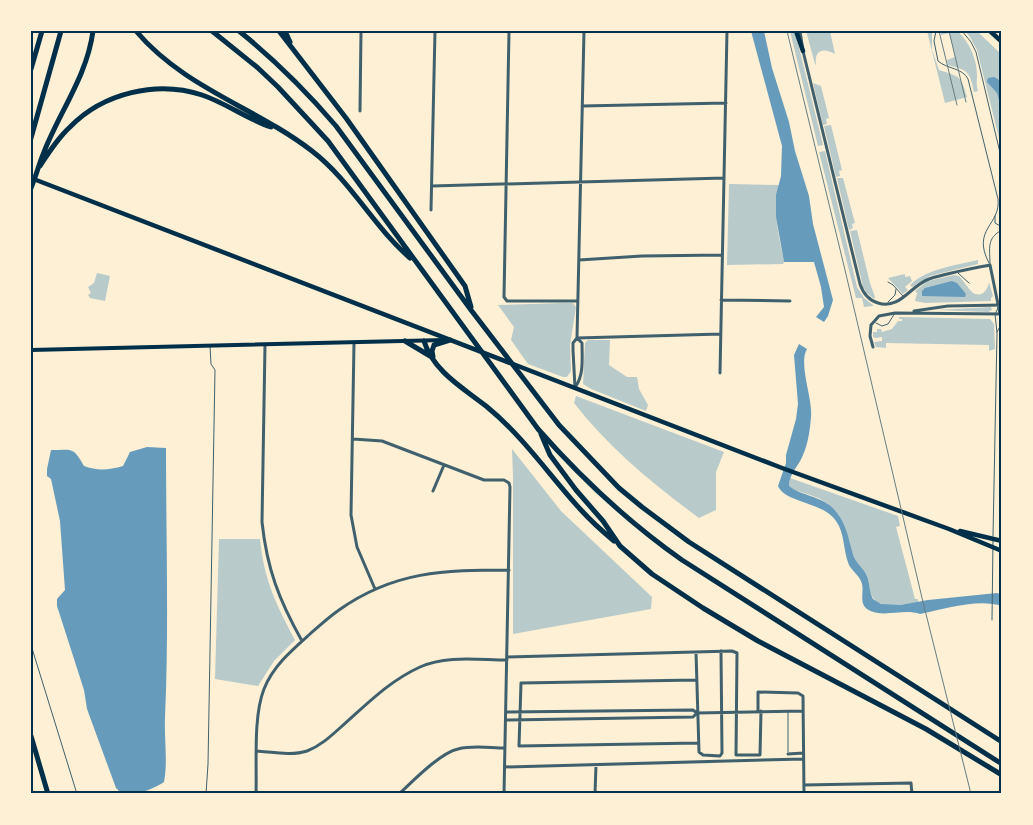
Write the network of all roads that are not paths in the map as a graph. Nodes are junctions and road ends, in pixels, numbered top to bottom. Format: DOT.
graph roads {
  1 [pos="42,31"];
  2 [pos="61,31"];
  3 [pos="93,31"];
  4 [pos="136,31"];
  5 [pos="212,31"];
  6 [pos="239,31"];
  7 [pos="279,31"];
  8 [pos="285,31"];
  9 [pos="312,31"];
  10 [pos="326,31"];
  11 [pos="361,31"];
  12 [pos="435,31"];
  13 [pos="509,31"];
  14 [pos="584,31"];
  15 [pos="727,31"];
  16 [pos="796,31"];
  17 [pos="800,31"];
  18 [pos="936,31"];
  19 [pos="962,31"];
  20 [pos="990,31"];
  21 [pos="1002,42"];
  22 [pos="294,49"];
  23 [pos="803,51"];
  24 [pos="31,69"];
  25 [pos="726,103"];
  26 [pos="582,106"];
  27 [pos="360,111"];
  28 [pos="283,132"];
  29 [pos="31,138"];
  30 [pos="1002,161"];
  31 [pos="40,166"];
  32 [pos="31,178"];
  33 [pos="724,178"];
  34 [pos="580,182"];
  35 [pos="506,184"];
  36 [pos="432,186"];
  37 [pos="31,188"];
  38 [pos="431,210"];
  39 [pos="995,216"];
  40 [pos="1002,229"];
  41 [pos="722,255"];
  42 [pos="578,260"];
  43 [pos="417,263"];
  44 [pos="990,265"];
  45 [pos="957,272"];
  46 [pos="888,282"];
  47 [pos="969,283"];
  48 [pos="896,289"];
  49 [pos="904,297"];
  50 [pos="721,300"];
  51 [pos="578,301"];
  52 [pos="790,301"];
  53 [pos="882,304"];
  54 [pos="1000,305"];
  55 [pos="471,310"];
  56 [pos="911,312"];
  57 [pos="895,313"];
  58 [pos="995,314"];
  59 [pos="1001,314"];
  60 [pos="873,321"];
  61 [pos="1002,322"];
  62 [pos="422,330"];
  63 [pos="997,333"];
  64 [pos="721,334"];
  65 [pos="577,338"];
  66 [pos="450,340"];
  67 [pos="405,341"];
  68 [pos="424,341"];
  69 [pos="354,343"];
  70 [pos="265,345"];
  71 [pos="210,346"];
  72 [pos="872,347"];
  73 [pos="31,350"];
  74 [pos="433,357"];
  75 [pos="720,373"];
  76 [pos="575,388"];
  77 [pos="538,429"];
  78 [pos="353,439"];
  79 [pos="444,465"];
  80 [pos="432,491"];
  81 [pos="949,529"];
  82 [pos="993,538"];
  83 [pos="1002,541"];
  84 [pos="620,546"];
  85 [pos="993,548"];
  86 [pos="1002,551"];
  87 [pos="509,570"];
  88 [pos="375,589"];
  89 [pos="992,620"];
  90 [pos="302,641"];
  91 [pos="31,645"];
  92 [pos="721,651"];
  93 [pos="696,652"];
  94 [pos="507,658"];
  95 [pos="696,680"];
  96 [pos="803,710"];
  97 [pos="737,711"];
  98 [pos="759,711"];
  99 [pos="788,711"];
  100 [pos="506,712"];
  101 [pos="519,712"];
  102 [pos="722,712"];
  103 [pos="697,713"];
  104 [pos="506,720"];
  105 [pos="519,720"];
  106 [pos="31,736"];
  107 [pos="1002,742"];
  108 [pos="698,743"];
  109 [pos="505,748"];
  110 [pos="257,752"];
  111 [pos="803,753"];
  112 [pos="788,754"];
  113 [pos="803,759"];
  114 [pos="1002,764"];
  115 [pos="596,765"];
  116 [pos="505,767"];
  117 [pos="1002,775"];
  118 [pos="804,785"];
  119 [pos="48,794"];
  120 [pos="77,794"];
  121 [pos="206,794"];
  122 [pos="256,794"];
  123 [pos="399,794"];
  124 [pos="504,794"];
  125 [pos="595,794"];
  126 [pos="804,794"];
  127 [pos="912,794"];
  1 -- 24 [label="highway"];
  2 -- 29 [label="highway"];
  3 -- 31 [label="highway"];
  4 -- 28 [label="highway"];
  5 -- 43 [label="highway"];
  6 -- 55 [label="highway"];
  7 -- 22 [label="highway"];
  8 -- 22 [label="highway"];
  9 -- 10 [label="street"];
  11 -- 27 [label="street"];
  12 -- 36 [label="street"];
  13 -- 35 [label="street"];
  14 -- 26 [label="street"];
  15 -- 25 [label="street"];
  16 -- 23 [label="main road"];
  17 -- 23 [label="street"];
  18 -- 39 [label="lane"];
  19 -- 30 [label="lane"];
  20 -- 21 [label="main road"];
  22 -- 55 [label="highway"];
  23 -- 53 [label="street"];
  25 -- 26 [label="street"];
  25 -- 33 [label="street"];
  26 -- 34 [label="street"];
  28 -- 31 [label="highway"];
  28 -- 43 [label="highway"];
  31 -- 37 [label="highway"];
  32 -- 62 [label="main road"];
  33 -- 34 [label="street"];
  33 -- 41 [label="street"];
  34 -- 35 [label="street"];
  34 -- 42 [label="street"];
  35 -- 36 [label="street"];
  35 -- 51 [label="street"];
  36 -- 38 [label="street"];
  39 -- 40 [label="lane"];
  39 -- 44 [label="lane"];
  40 -- 44 [label="lane"];
  41 -- 42 [label="street"];
  41 -- 50 [label="street"];
  42 -- 51 [label="street"];
  43 -- 77 [label="highway"];
  44 -- 45 [label="street"];
  44 -- 54 [label="street"];
  45 -- 47 [label="lane"];
  45 -- 49 [label="street"];
  46 -- 48 [label="lane"];
  48 -- 49 [label="lane"];
  48 -- 53 [label="lane"];
  49 -- 53 [label="street"];
  50 -- 52 [label="street"];
  50 -- 64 [label="street"];
  51 -- 65 [label="street"];
  54 -- 56 [label="street"];
  54 -- 58 [label="lane"];
  54 -- 59 [label="street"];
  55 -- 107 [label="highway"];
  56 -- 57 [label="street"];
  56 -- 58 [label="street"];
  57 -- 60 [label="street"];
  57 -- 60 [label="lane"];
  58 -- 59 [label="street"];
  58 -- 63 [label="lane"];
  60 -- 72 [label="street"];
  61 -- 63 [label="lane"];
  62 -- 66 [label="main road"];
  62 -- 68 [label="main road"];
  63 -- 82 [label="lane"];
  64 -- 65 [label="street"];
  64 -- 75 [label="street"];
  65 -- 76 [label="street"];
  65 -- 76 [label="street"];
  66 -- 68 [label="main road"];
  66 -- 74 [label="highway"];
  66 -- 76 [label="main road"];
  67 -- 68 [label="main road"];
  67 -- 69 [label="main road"];
  67 -- 74 [label="highway"];
  68 -- 74 [label="highway"];
  69 -- 70 [label="main road"];
  69 -- 78 [label="street"];
  70 -- 71 [label="main road"];
  70 -- 90 [label="street"];
  71 -- 73 [label="main road"];
  71 -- 121 [label="lane"];
  74 -- 84 [label="highway"];
  76 -- 81 [label="main road"];
  77 -- 84 [label="highway"];
  77 -- 114 [label="highway"];
  78 -- 79 [label="street"];
  78 -- 88 [label="street"];
  79 -- 80 [label="street"];
  79 -- 87 [label="street"];
  81 -- 82 [label="main road"];
  81 -- 85 [label="main road"];
  82 -- 83 [label="main road"];
  82 -- 85 [label="lane"];
  84 -- 117 [label="highway"];
  85 -- 86 [label="main road"];
  85 -- 89 [label="lane"];
  87 -- 88 [label="street"];
  87 -- 94 [label="street"];
  88 -- 90 [label="street"];
  90 -- 110 [label="street"];
  91 -- 120 [label="lane"];
  92 -- 93 [label="street"];
  92 -- 97 [label="street"];
  92 -- 102 [label="street"];
  93 -- 94 [label="street"];
  93 -- 95 [label="street"];
  94 -- 100 [label="street"];
  94 -- 110 [label="street"];
  95 -- 101 [label="street"];
  95 -- 103 [label="street"];
  96 -- 98 [label="street"];
  96 -- 99 [label="street"];
  96 -- 111 [label="street"];
  97 -- 98 [label="street"];
  97 -- 98 [label="street"];
  97 -- 102 [label="street"];
  98 -- 99 [label="street"];
  99 -- 112 [label="lane"];
  100 -- 101 [label="street"];
  100 -- 104 [label="street"];
  101 -- 103 [label="street"];
  101 -- 105 [label="street"];
  102 -- 103 [label="street"];
  102 -- 108 [label="street"];
  103 -- 105 [label="street"];
  103 -- 108 [label="street"];
  104 -- 105 [label="street"];
  104 -- 109 [label="street"];
  105 -- 108 [label="street"];
  106 -- 119 [label="highway"];
  109 -- 116 [label="street"];
  109 -- 123 [label="street"];
  110 -- 122 [label="street"];
  111 -- 112 [label="street"];
  111 -- 113 [label="street"];
  113 -- 115 [label="street"];
  113 -- 118 [label="street"];
  115 -- 116 [label="street"];
  115 -- 125 [label="street"];
  116 -- 124 [label="street"];
  118 -- 126 [label="street"];
  118 -- 127 [label="street"];
}
